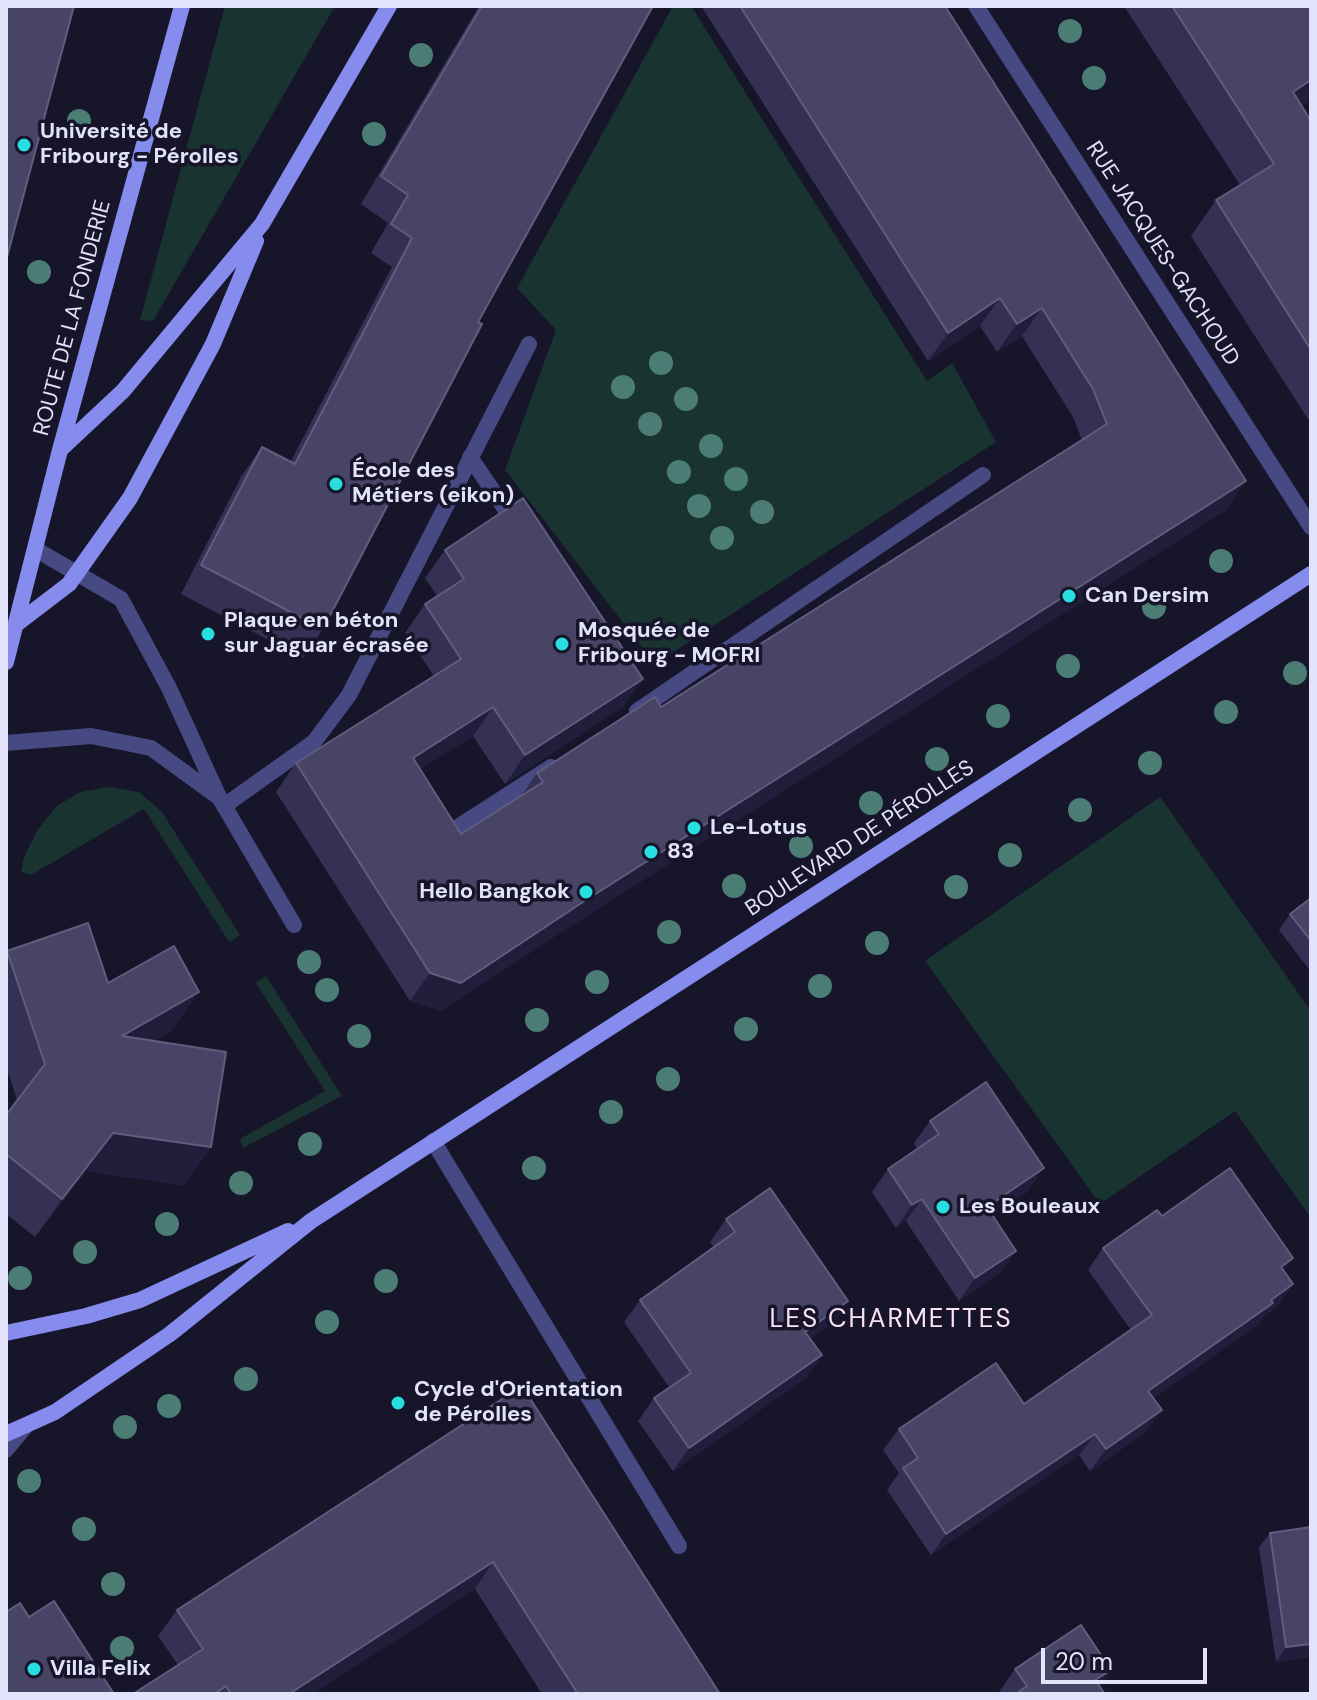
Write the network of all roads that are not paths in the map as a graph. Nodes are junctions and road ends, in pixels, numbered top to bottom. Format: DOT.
graph roads {
  1 [pos="182,6"];
  2 [pos="389,6"];
  3 [pos="976,6"];
  4 [pos="262,224"];
  5 [pos="529,344"];
  6 [pos="60,450"];
  7 [pos="470,457"];
  8 [pos="983,475"];
  9 [pos="1311,527"];
  10 [pos="523,537"];
  11 [pos="35,549"];
  12 [pos="78,573"];
  13 [pos="1311,574"];
  14 [pos="18,623"];
  15 [pos="6,662"];
  16 [pos="631,708"];
  17 [pos="6,743"];
  18 [pos="561,760"];
  19 [pos="222,801"];
  20 [pos="458,827"];
  21 [pos="294,925"];
  22 [pos="433,1141"];
  23 [pos="311,1221"];
  24 [pos="6,1333"];
  25 [pos="25,1427"];
  26 [pos="6,1434"];
  27 [pos="6,1450"];
  28 [pos="679,1546"];
  1 -- 6 [label="main road, ROUTE DE LA FONDERIE"];
  2 -- 4 [label="main road"];
  3 -- 9 [label="street, RUE JACQUES-GACHOUD"];
  4 -- 6 [label="main road"];
  4 -- 12 [label="main road"];
  5 -- 7 [label="street"];
  6 -- 11 [label="main road, ROUTE DE LA FONDERIE"];
  7 -- 10 [label="street"];
  7 -- 19 [label="street"];
  8 -- 16 [label="street"];
  11 -- 12 [label="street"];
  11 -- 14 [label="main road, ROUTE DE LA FONDERIE"];
  12 -- 14 [label="main road"];
  12 -- 19 [label="street"];
  13 -- 22 [label="main road, BOULEVARD DE PÉROLLES"];
  14 -- 15 [label="main road, ROUTE DE LA FONDERIE"];
  17 -- 19 [label="street"];
  18 -- 20 [label="street"];
  19 -- 21 [label="street"];
  22 -- 23 [label="main road, BOULEVARD DE PÉROLLES"];
  22 -- 28 [label="street"];
  23 -- 24 [label="main road, BOULEVARD DE PÉROLLES"];
  23 -- 25 [label="main road, BOULEVARD DE PÉROLLES"];
  25 -- 26 [label="main road, BOULEVARD DE PÉROLLES"];
  25 -- 27 [label="street, BOULEVARD DE PÉROLLES"];
}
